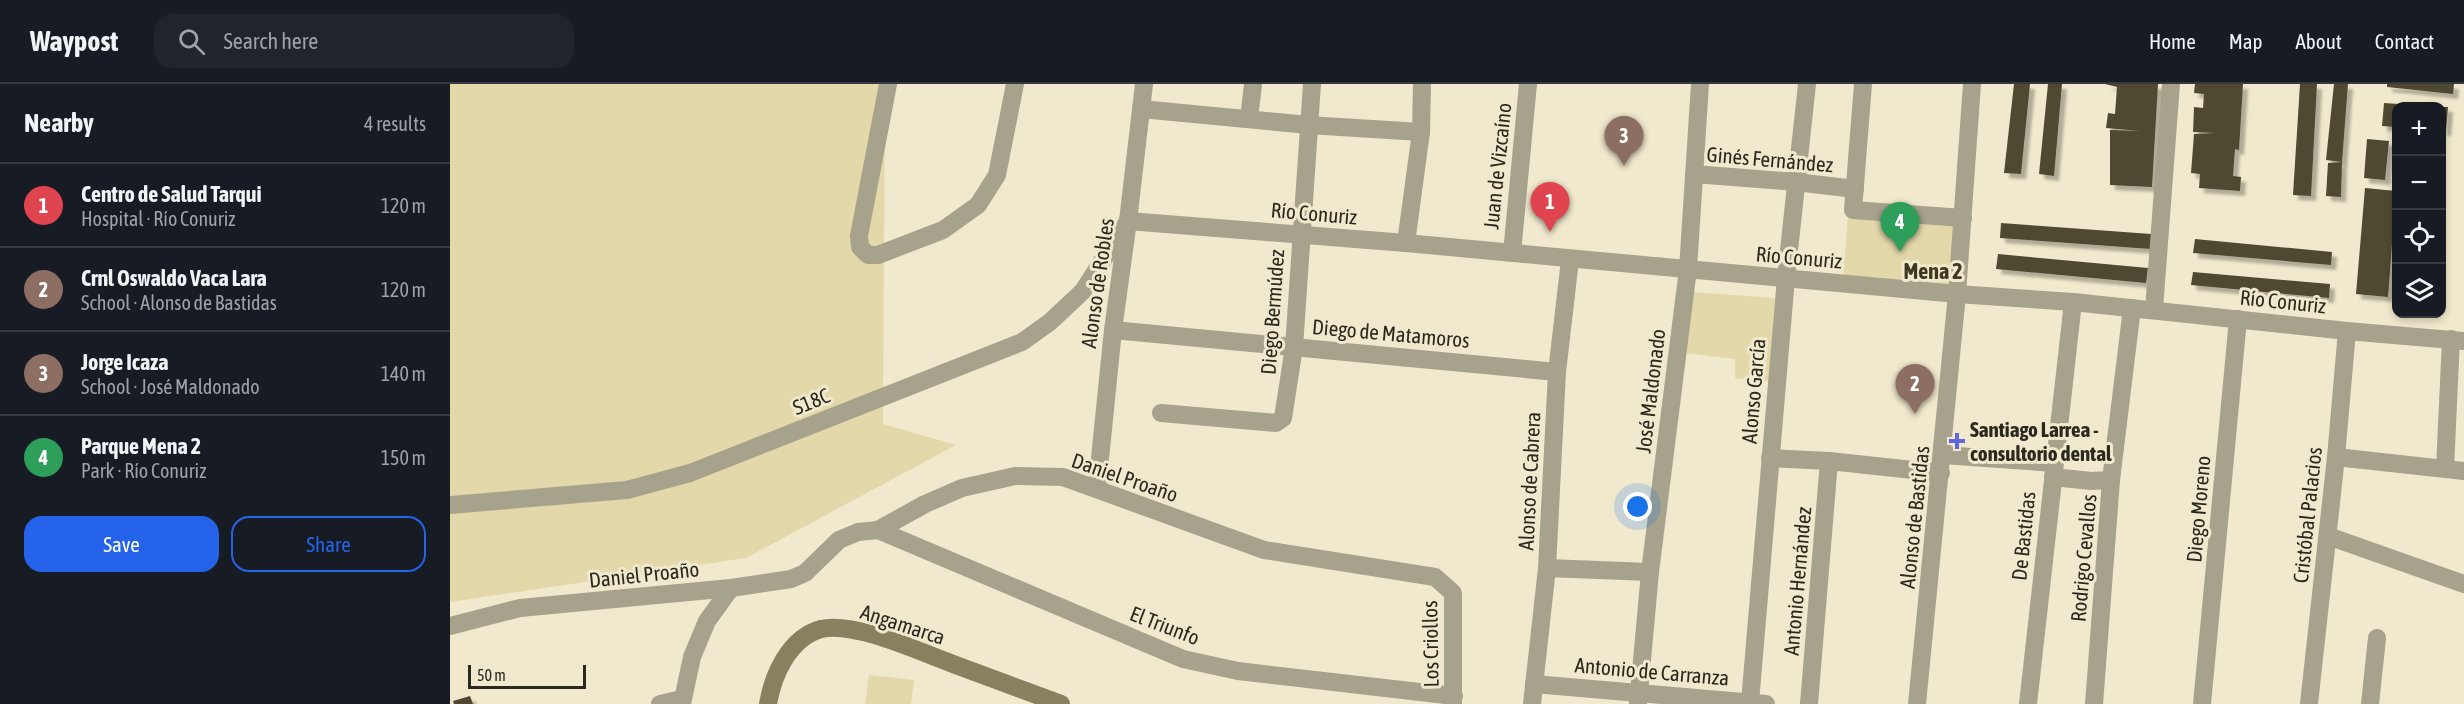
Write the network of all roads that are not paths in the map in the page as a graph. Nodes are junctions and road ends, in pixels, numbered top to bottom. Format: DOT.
graph roads {
  1 [pos="888,84"];
  2 [pos="1015,84"];
  3 [pos="1144,84"];
  4 [pos="1253,84"];
  5 [pos="1312,84"];
  6 [pos="1422,84"];
  7 [pos="1528,84"];
  8 [pos="1700,84"];
  9 [pos="1807,84"];
  10 [pos="1863,84"];
  11 [pos="1972,84"];
  12 [pos="2171,84"];
  13 [pos="1142,109"];
  14 [pos="1249,119"];
  15 [pos="1308,125"];
  16 [pos="1421,132"];
  17 [pos="1694,174"];
  18 [pos="1796,182"];
  19 [pos="1855,189"];
  20 [pos="1963,218"];
  21 [pos="1128,221"];
  22 [pos="1300,234"];
  23 [pos="1406,243"];
  24 [pos="1512,253"];
  25 [pos="1570,260"];
  26 [pos="1688,269"];
  27 [pos="1786,278"];
  28 [pos="1957,294"];
  29 [pos="2073,302"];
  30 [pos="2132,308"];
  31 [pos="2154,309"];
  32 [pos="2238,319"];
  33 [pos="1113,330"];
  34 [pos="2347,331"];
  35 [pos="2457,340"];
  36 [pos="1294,347"];
  37 [pos="1557,372"];
  38 [pos="1161,413"];
  39 [pos="2336,457"];
  40 [pos="1770,458"];
  41 [pos="1829,462"];
  42 [pos="1942,464"];
  43 [pos="2445,468"];
  44 [pos="2053,470"];
  45 [pos="2464,471"];
  46 [pos="2111,480"];
  47 [pos="1097,488"];
  48 [pos="450,505"];
  49 [pos="878,530"];
  50 [pos="2328,536"];
  51 [pos="1547,568"];
  52 [pos="1650,572"];
  53 [pos="2464,584"];
  54 [pos="1447,585"];
  55 [pos="731,588"];
  56 [pos="450,626"];
  57 [pos="2377,638"];
  58 [pos="1534,684"];
  59 [pos="1639,698"];
  60 [pos="1454,700"];
  61 [pos="682,701"];
  62 [pos="1758,703"];
  63 [pos="660,704"];
  64 [pos="768,704"];
  65 [pos="1060,704"];
  66 [pos="1532,704"];
  67 [pos="1809,704"];
  68 [pos="1917,704"];
  69 [pos="2028,704"];
  70 [pos="2094,704"];
  71 [pos="2202,704"];
  72 [pos="2309,704"];
  73 [pos="2370,704"];
  1 -- 2 [label="street"];
  3 -- 13 [label="street, Alonso de Robles"];
  4 -- 14 [label="street"];
  5 -- 15 [label="street, Diego Bermúdez"];
  6 -- 16 [label="street"];
  7 -- 24 [label="street, Juan de Vizcaíno"];
  8 -- 17 [label="street, José Maldonado"];
  9 -- 18 [label="street, Alonso García"];
  10 -- 19 [label="street"];
  11 -- 20 [label="street, Alonso de Bastidas"];
  12 -- 31 [label="street"];
  13 -- 14 [label="street"];
  13 -- 21 [label="street, Alonso de Robles"];
  14 -- 15 [label="street"];
  15 -- 16 [label="street"];
  15 -- 22 [label="street, Diego Bermúdez"];
  16 -- 23 [label="street"];
  17 -- 18 [label="street, Ginés Fernández"];
  17 -- 26 [label="street, José Maldonado"];
  18 -- 19 [label="street, Ginés Fernández"];
  18 -- 27 [label="street, Alonso García"];
  19 -- 20 [label="street, Ginés Fernández"];
  20 -- 28 [label="street, Alonso de Bastidas"];
  21 -- 22 [label="street, Río Conuriz"];
  21 -- 33 [label="street, Alonso de Robles"];
  21 -- 48 [label="street, S18C"];
  22 -- 23 [label="street, Río Conuriz"];
  22 -- 36 [label="street, Diego Bermúdez"];
  23 -- 24 [label="street, Río Conuriz"];
  24 -- 25 [label="street, Río Conuriz"];
  25 -- 26 [label="street, Río Conuriz"];
  25 -- 37 [label="street, Alonso de Cabrera"];
  26 -- 27 [label="street, Río Conuriz"];
  26 -- 52 [label="street, José Maldonado"];
  27 -- 28 [label="street, Río Conuriz"];
  27 -- 40 [label="street, Alonso García"];
  28 -- 29 [label="street, Río Conuriz"];
  28 -- 42 [label="street, Alonso de Bastidas"];
  29 -- 30 [label="street, Río Conuriz"];
  29 -- 44 [label="street, De Bastidas"];
  30 -- 31 [label="street, Río Conuriz"];
  30 -- 46 [label="street, Rodrigo Cevallos"];
  31 -- 32 [label="street, Río Conuriz"];
  32 -- 34 [label="street, Río Conuriz"];
  32 -- 71 [label="street, Diego Moreno"];
  33 -- 36 [label="street, Diego de Matamoros"];
  33 -- 47 [label="street, Alonso de Robles"];
  34 -- 35 [label="street, Río Conuriz"];
  34 -- 39 [label="street, Cristóbal Palacios"];
  35 -- 43 [label="street"];
  36 -- 37 [label="street, Diego de Matamoros"];
  36 -- 38 [label="street, Diego Bermúdez"];
  37 -- 51 [label="street, Alonso de Cabrera"];
  39 -- 43 [label="street"];
  39 -- 50 [label="street, Cristóbal Palacios"];
  40 -- 41 [label="street"];
  40 -- 62 [label="street, Alonso García"];
  41 -- 42 [label="street"];
  41 -- 67 [label="street, Antonio Hernández"];
  42 -- 44 [label="street"];
  42 -- 68 [label="street, Alonso de Bastidas"];
  43 -- 45 [label="street"];
  44 -- 46 [label="street"];
  44 -- 69 [label="street, De Bastidas"];
  46 -- 70 [label="street, Rodrigo Cevallos"];
  47 -- 49 [label="street, Daniel Proaño"];
  47 -- 54 [label="street, Daniel Proaño"];
  49 -- 55 [label="street, Daniel Proaño"];
  49 -- 60 [label="street, El Triunfo"];
  50 -- 53 [label="street"];
  50 -- 72 [label="street, Cristóbal Palacios"];
  51 -- 52 [label="street"];
  51 -- 58 [label="street, Alonso de Cabrera"];
  52 -- 59 [label="street, José Maldonado"];
  54 -- 60 [label="street, Los Criollos"];
  55 -- 56 [label="street, Daniel Proaño"];
  55 -- 61 [label="street"];
  57 -- 73 [label="street"];
  58 -- 59 [label="street, Antonio de Carranza"];
  58 -- 66 [label="street, Alonso de Cabrera"];
  59 -- 62 [label="street, Antonio de Carranza"];
  61 -- 63 [label="street"];
  64 -- 65 [label="street, Angamarca"];
}
